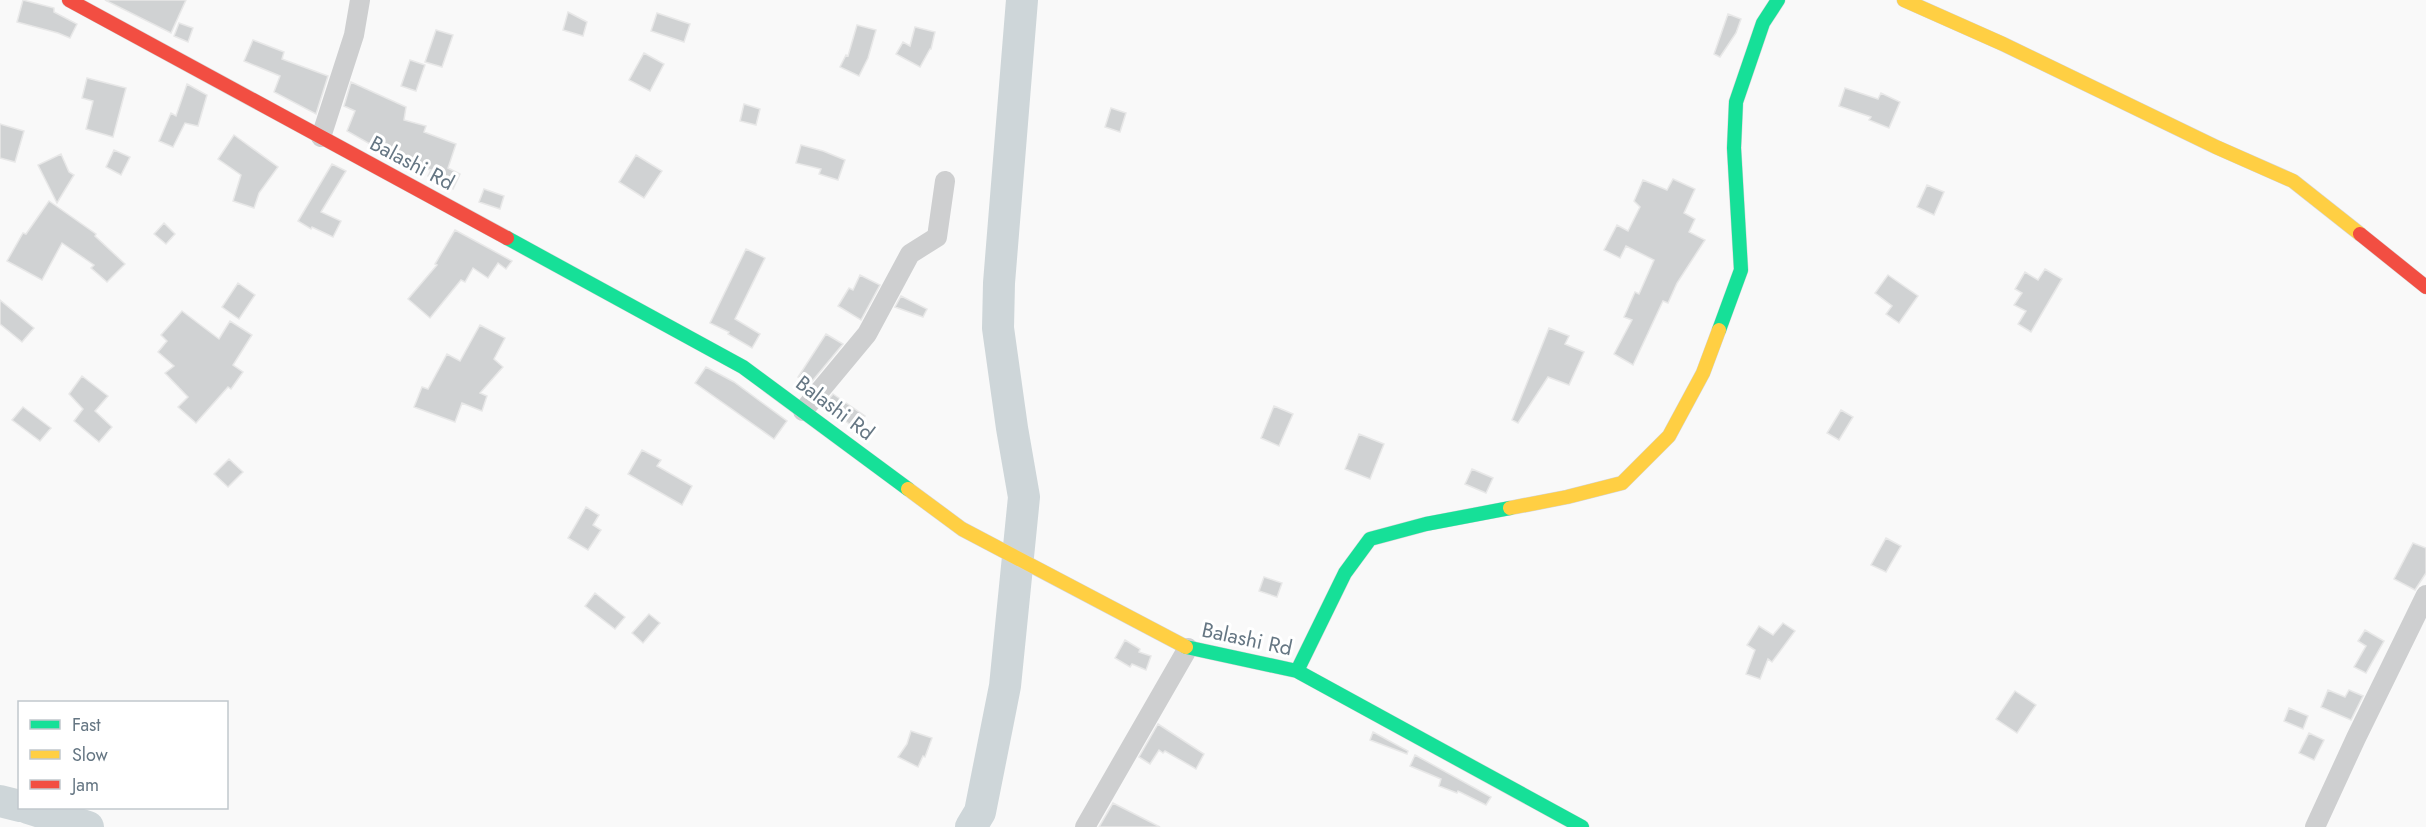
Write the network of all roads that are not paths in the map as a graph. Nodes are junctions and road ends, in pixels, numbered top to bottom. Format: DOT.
graph roads {
  1 [pos="360,0"];
  2 [pos="1778,0"];
  3 [pos="1904,0"];
  4 [pos="81,3"];
  5 [pos="321,137"];
  6 [pos="945,181"];
  7 [pos="2426,287"];
  8 [pos="803,411"];
  9 [pos="2426,595"];
  10 [pos="1188,648"];
  11 [pos="1297,671"];
  12 [pos="1084,827"];
  13 [pos="1582,827"];
  14 [pos="2315,827"];
  1 -- 5 [label="street"];
  2 -- 11 [label="main road"];
  3 -- 7 [label="main road"];
  4 -- 5 [label="main road, Balashi Rd"];
  5 -- 8 [label="main road, Balashi Rd"];
  6 -- 8 [label="street"];
  8 -- 10 [label="main road, Balashi Rd"];
  9 -- 14 [label="street"];
  10 -- 11 [label="main road, Balashi Rd"];
  10 -- 12 [label="street"];
  11 -- 13 [label="main road, Balashi Rd"];
}
